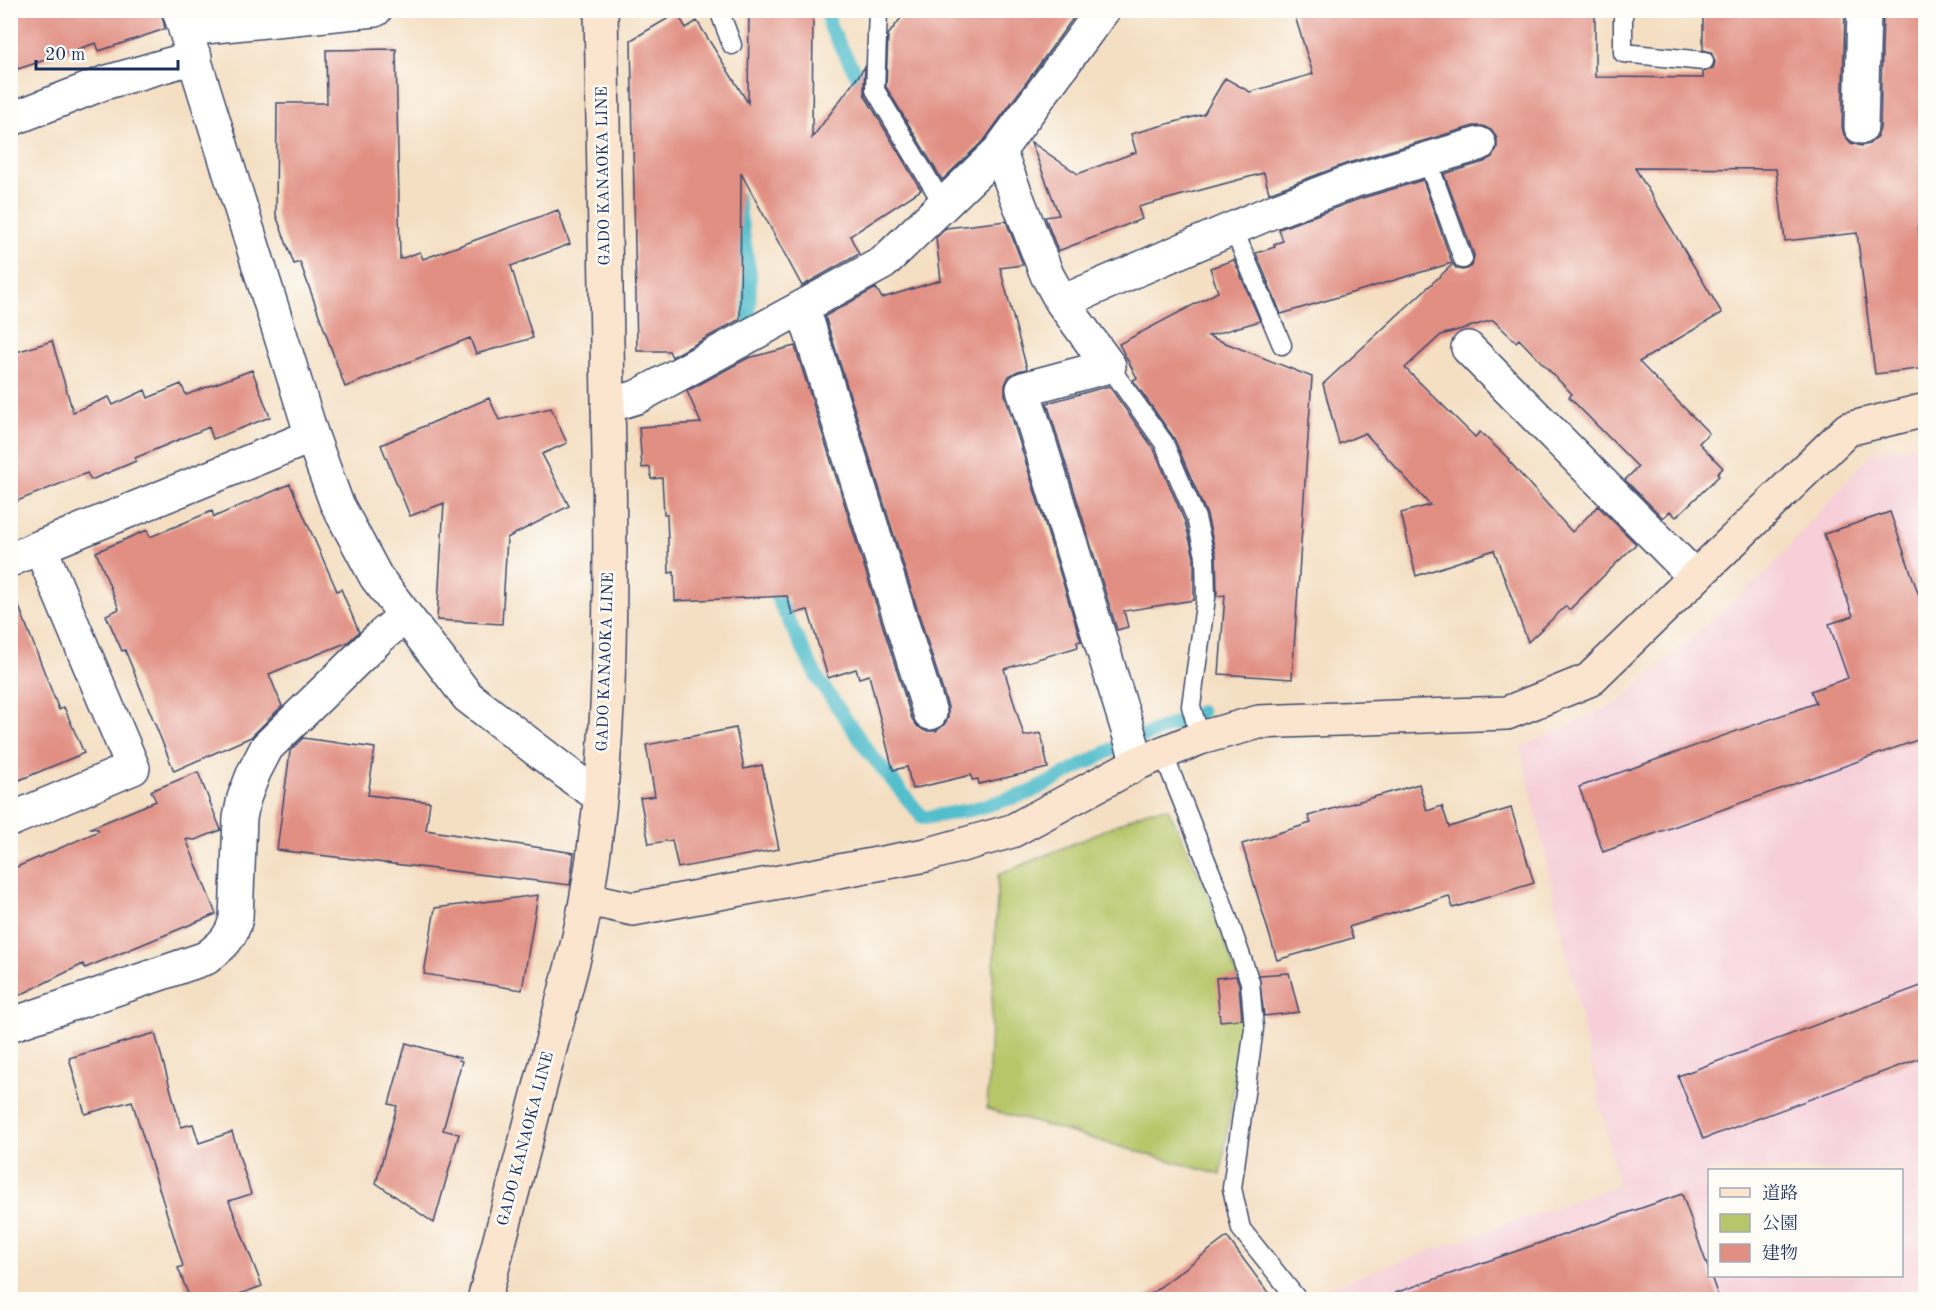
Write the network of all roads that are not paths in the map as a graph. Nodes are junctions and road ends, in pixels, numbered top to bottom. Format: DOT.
graph roads {
  1 [pos="375,10"];
  2 [pos="602,10"];
  3 [pos="719,10"];
  4 [pos="878,10"];
  5 [pos="1103,10"];
  6 [pos="1623,10"];
  7 [pos="1864,10"];
  8 [pos="186,32"];
  9 [pos="732,45"];
  10 [pos="1704,61"];
  11 [pos="10,115"];
  12 [pos="1861,128"];
  13 [pos="1479,144"];
  14 [pos="999,151"];
  15 [pos="1426,159"];
  16 [pos="943,204"];
  17 [pos="1233,228"];
  18 [pos="1463,259"];
  19 [pos="1062,302"];
  20 [pos="803,308"];
  21 [pos="1282,345"];
  22 [pos="1468,348"];
  23 [pos="1109,366"];
  24 [pos="608,406"];
  25 [pos="1926,410"];
  26 [pos="312,436"];
  27 [pos="40,547"];
  28 [pos="10,560"];
  29 [pos="1695,578"];
  30 [pos="405,616"];
  31 [pos="930,713"];
  32 [pos="1199,736"];
  33 [pos="1142,752"];
  34 [pos="600,796"];
  35 [pos="10,820"];
  36 [pos="588,899"];
  37 [pos="10,1025"];
  38 [pos="484,1299"];
  39 [pos="1299,1299"];
  1 -- 8 [label="street"];
  2 -- 24 [label="street, GADO KANAOKA LINE"];
  3 -- 9 [label="lane"];
  4 -- 16 [label="lane"];
  5 -- 14 [label="street"];
  6 -- 10 [label="lane"];
  7 -- 12 [label="street"];
  8 -- 11 [label="street"];
  8 -- 26 [label="street"];
  13 -- 15 [label="street"];
  14 -- 16 [label="street"];
  14 -- 19 [label="street"];
  15 -- 17 [label="street"];
  15 -- 18 [label="lane"];
  16 -- 20 [label="street"];
  17 -- 19 [label="street"];
  17 -- 21 [label="lane"];
  19 -- 23 [label="street"];
  20 -- 24 [label="street"];
  20 -- 31 [label="street"];
  22 -- 29 [label="street"];
  23 -- 32 [label="lane"];
  23 -- 33 [label="street"];
  24 -- 34 [label="street, GADO KANAOKA LINE"];
  25 -- 29 [label="street"];
  26 -- 27 [label="street"];
  26 -- 30 [label="street"];
  27 -- 28 [label="street"];
  27 -- 35 [label="street"];
  29 -- 32 [label="street"];
  30 -- 34 [label="street"];
  30 -- 37 [label="street"];
  32 -- 33 [label="street"];
  33 -- 36 [label="street"];
  33 -- 39 [label="lane"];
  34 -- 36 [label="street, GADO KANAOKA LINE"];
  36 -- 38 [label="street, GADO KANAOKA LINE"];
}
